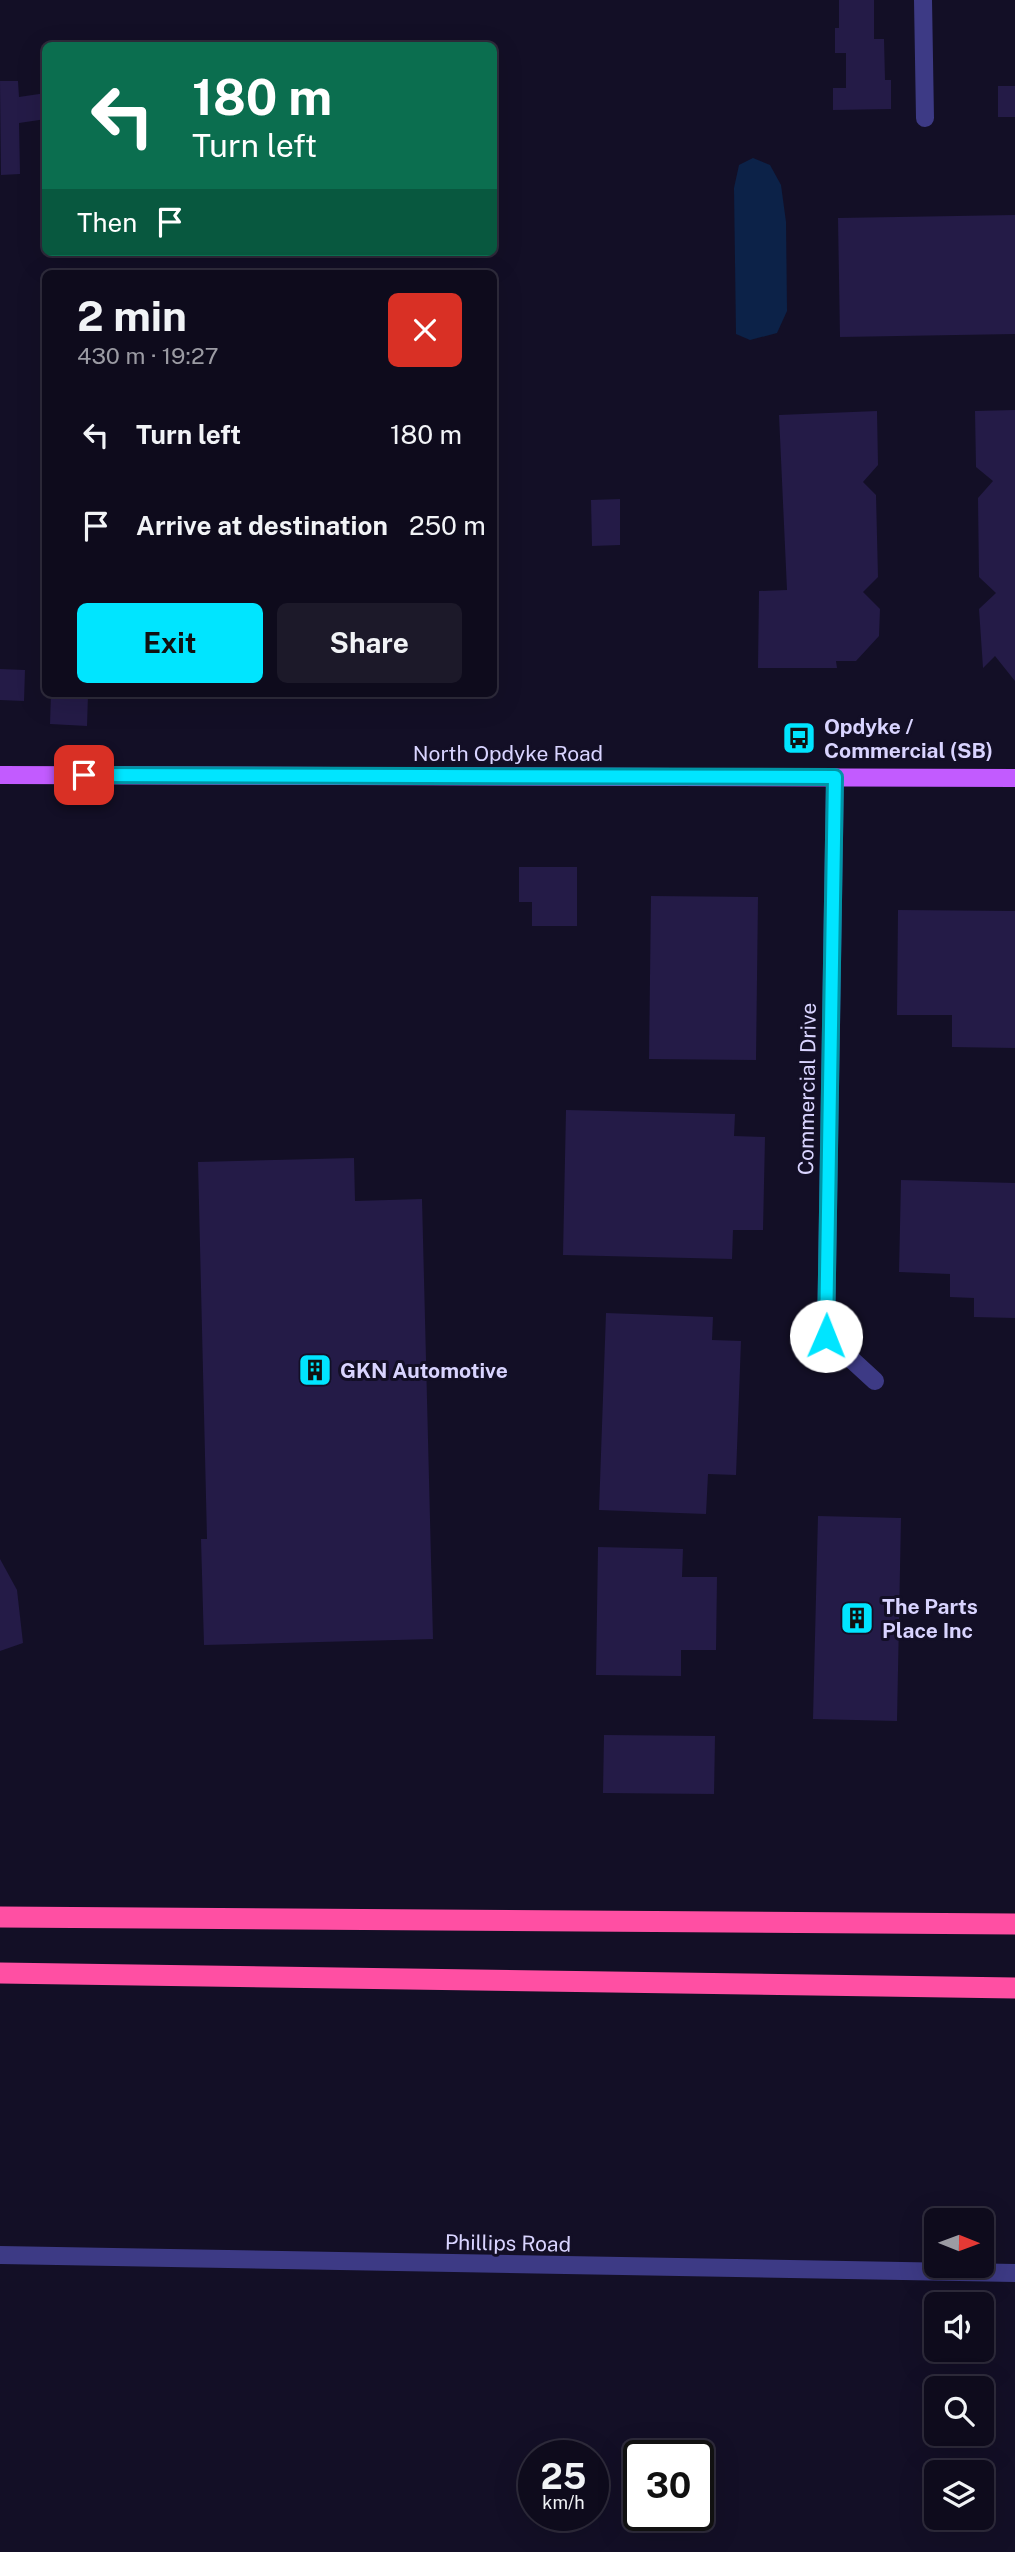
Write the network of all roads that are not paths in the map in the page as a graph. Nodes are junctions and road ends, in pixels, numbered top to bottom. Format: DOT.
graph roads {
  1 [pos="923,0"];
  2 [pos="925,118"];
  3 [pos="0,775"];
  4 [pos="835,777"];
  5 [pos="1015,778"];
  6 [pos="875,1381"];
  7 [pos="0,1917"];
  8 [pos="1015,1924"];
  9 [pos="0,1973"];
  10 [pos="1015,1988"];
  11 [pos="0,2255"];
  12 [pos="1015,2273"];
  1 -- 2 [label="street"];
  3 -- 4 [label="main road, North Opdyke Road"];
  4 -- 5 [label="main road, North Opdyke Road"];
  4 -- 6 [label="street, Commercial Drive"];
  7 -- 8 [label="highway"];
  9 -- 10 [label="highway"];
  11 -- 12 [label="street, Phillips Road"];
}
